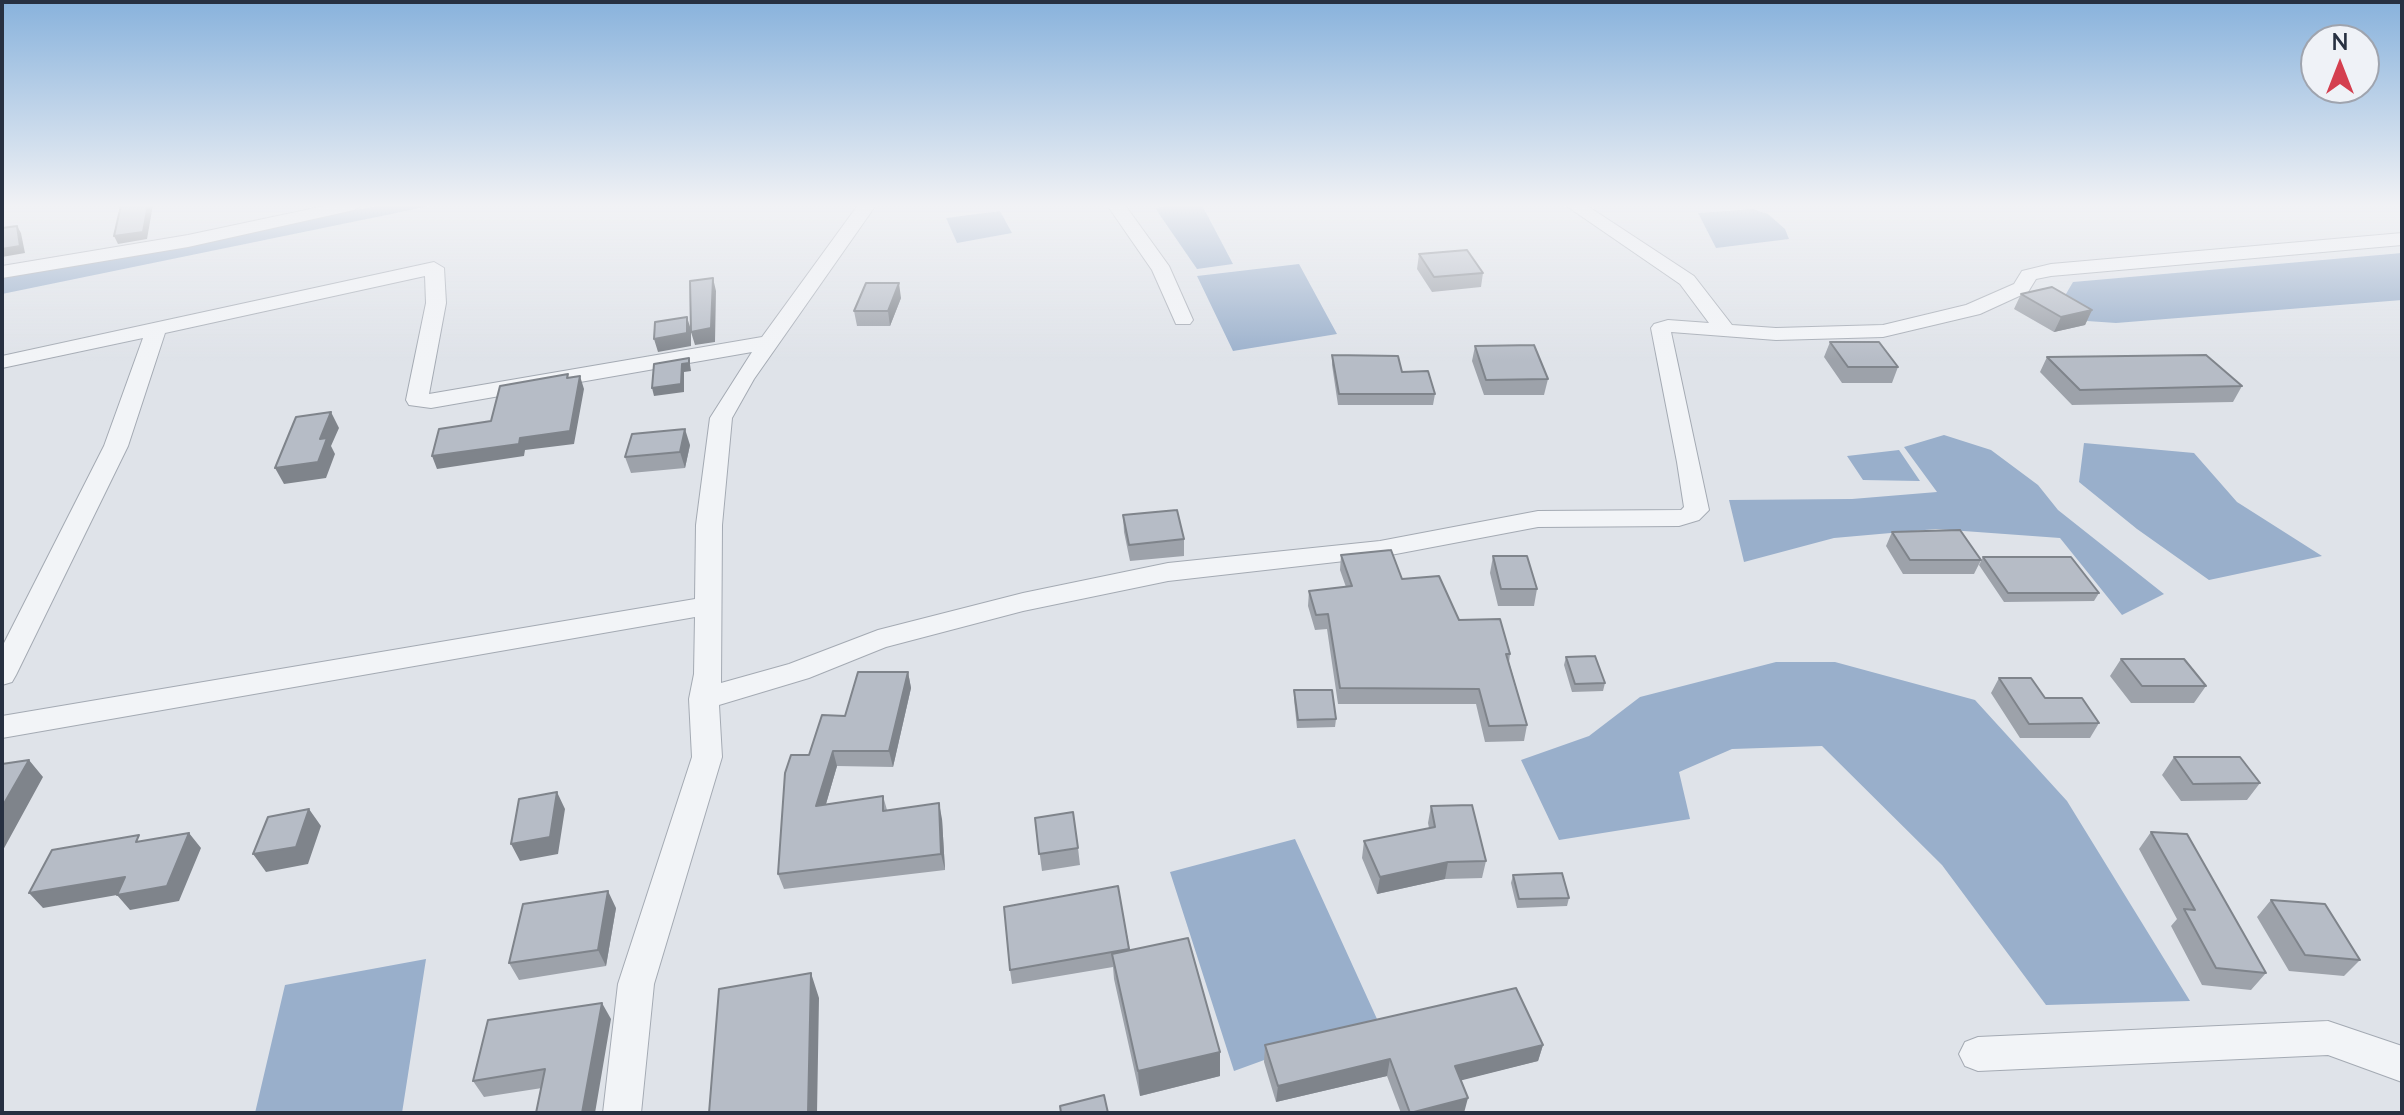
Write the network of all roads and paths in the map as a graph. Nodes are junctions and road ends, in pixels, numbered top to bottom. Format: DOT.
graph roads {
  1 [pos="92,257"];
  2 [pos="831,257"];
  3 [pos="1153,257"];
  4 [pos="1652,257"];
  5 [pos="2220,257"];
  6 [pos="2,272"];
  7 [pos="1183,320"];
  8 [pos="1724,328"];
  9 [pos="156,329"];
  10 [pos="771,342"];
  11 [pos="2,362"];
  12 [pos="707,606"];
  13 [pos="2,675"];
  14 [pos="704,699"];
  15 [pos="2,727"];
  16 [pos="1978,1054"];
  17 [pos="2402,1064"];
  18 [pos="622,1113"];
  1 -- 6 [label="street"];
  2 -- 10 [label="street"];
  3 -- 7 [label="street"];
  4 -- 8 [label="street"];
  5 -- 8 [label="street"];
  8 -- 14 [label="street"];
  9 -- 10 [label="street"];
  9 -- 11 [label="street"];
  9 -- 13 [label="street"];
  10 -- 12 [label="street"];
  12 -- 14 [label="street"];
  12 -- 15 [label="street"];
  14 -- 18 [label="street"];
  16 -- 17 [label="street"];
}
